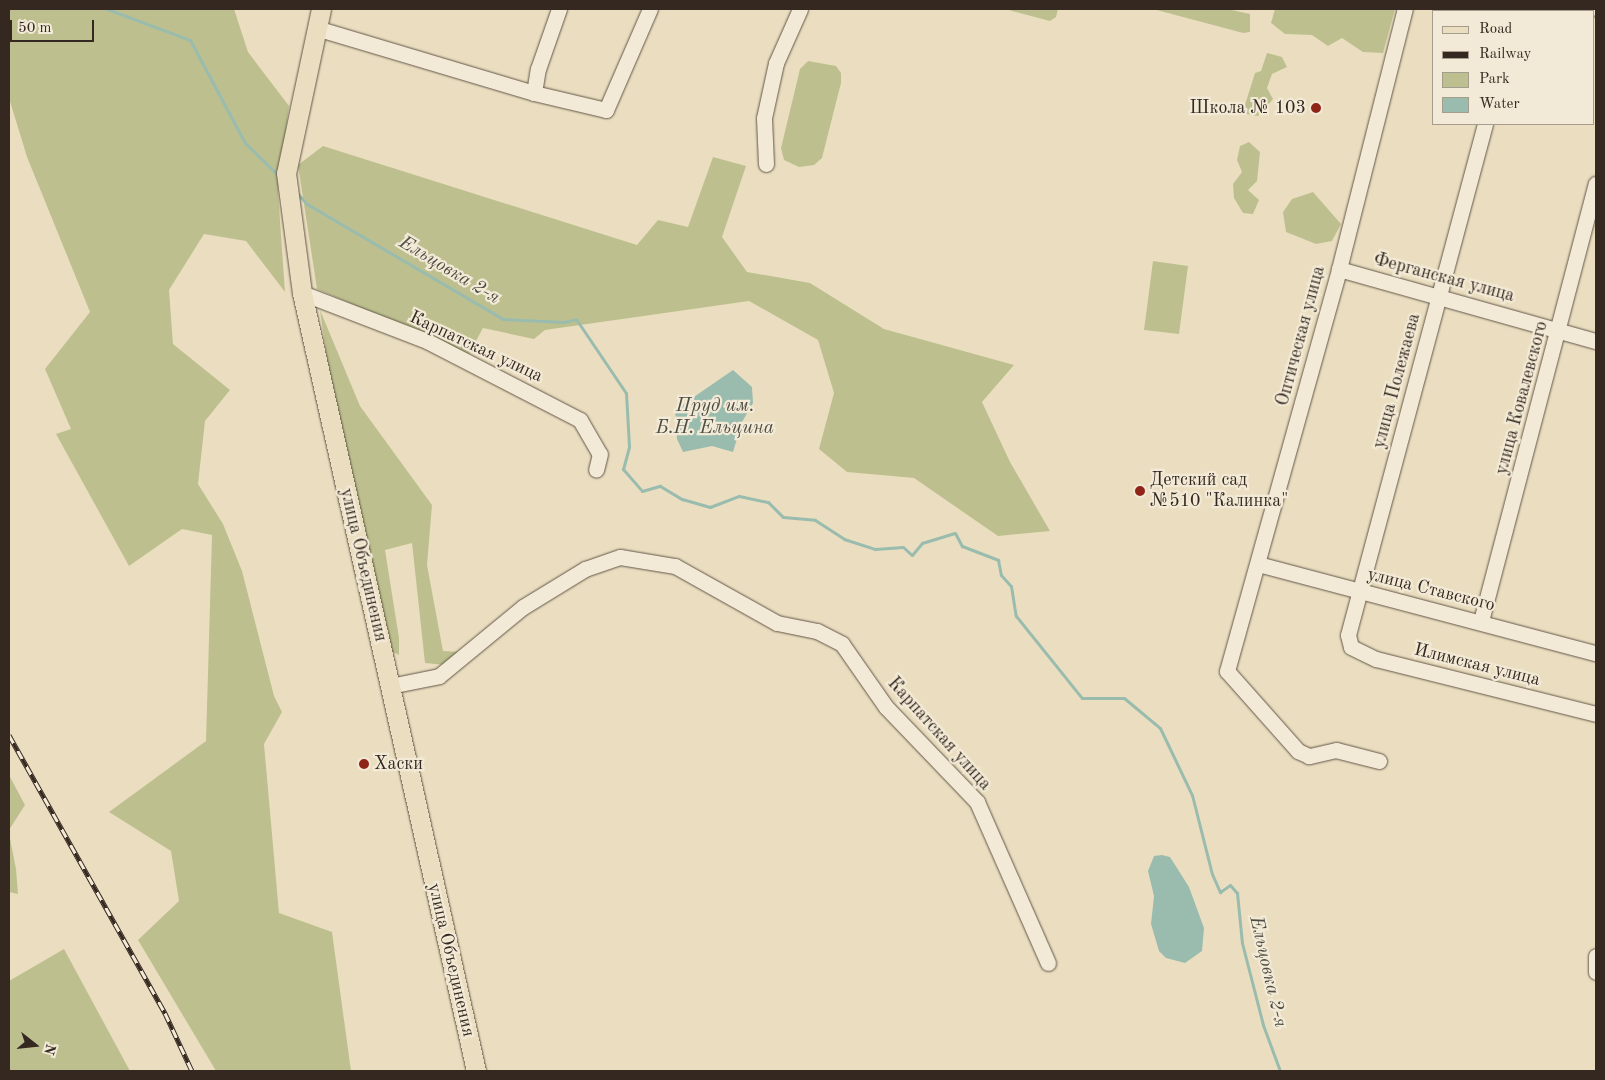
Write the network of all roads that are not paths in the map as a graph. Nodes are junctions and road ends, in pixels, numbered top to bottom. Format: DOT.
graph roads {
  1 [pos="321,9"];
  2 [pos="559,9"];
  3 [pos="650,9"];
  4 [pos="800,9"];
  5 [pos="1405,9"];
  6 [pos="316,28"];
  7 [pos="534,92"];
  8 [pos="1485,125"];
  9 [pos="766,164"];
  10 [pos="1596,184"];
  11 [pos="1339,269"];
  12 [pos="302,293"];
  13 [pos="1440,295"];
  14 [pos="1560,330"];
  15 [pos="1596,341"];
  16 [pos="596,470"];
  17 [pos="1258,564"];
  18 [pos="1360,592"];
  19 [pos="1481,621"];
  20 [pos="1351,647"];
  21 [pos="1596,653"];
  22 [pos="390,686"];
  23 [pos="1596,714"];
  24 [pos="1379,761"];
  25 [pos="1596,956"];
  26 [pos="1048,963"];
  27 [pos="1596,972"];
  28 [pos="476,1071"];
  1 -- 6 [label="main road, улица Объединения"];
  2 -- 7 [label="street"];
  3 -- 7 [label="street"];
  4 -- 9 [label="street"];
  5 -- 11 [label="street, Оптическая улица"];
  6 -- 7 [label="street"];
  6 -- 12 [label="main road, улица Объединения"];
  8 -- 13 [label="street, улица Полежаева"];
  10 -- 14 [label="street, улица Ковалевского"];
  11 -- 13 [label="street, Ферганская улица"];
  11 -- 17 [label="street, Оптическая улица"];
  12 -- 16 [label="street, Карпатская улица"];
  12 -- 22 [label="main road, улица Объединения"];
  13 -- 14 [label="street, Ферганская улица"];
  13 -- 18 [label="street, улица Полежаева"];
  14 -- 15 [label="street, Ферганская улица"];
  14 -- 19 [label="street, улица Ковалевского"];
  17 -- 18 [label="street, улица Ставского"];
  17 -- 24 [label="street, Оптическая улица"];
  18 -- 19 [label="street, улица Ставского"];
  18 -- 20 [label="street, улица Полежаева"];
  19 -- 21 [label="street, улица Ставского"];
  20 -- 23 [label="street, Илимская улица"];
  22 -- 26 [label="street, Карпатская улица"];
  22 -- 28 [label="main road, улица Объединения"];
  25 -- 27 [label="street"];
}
